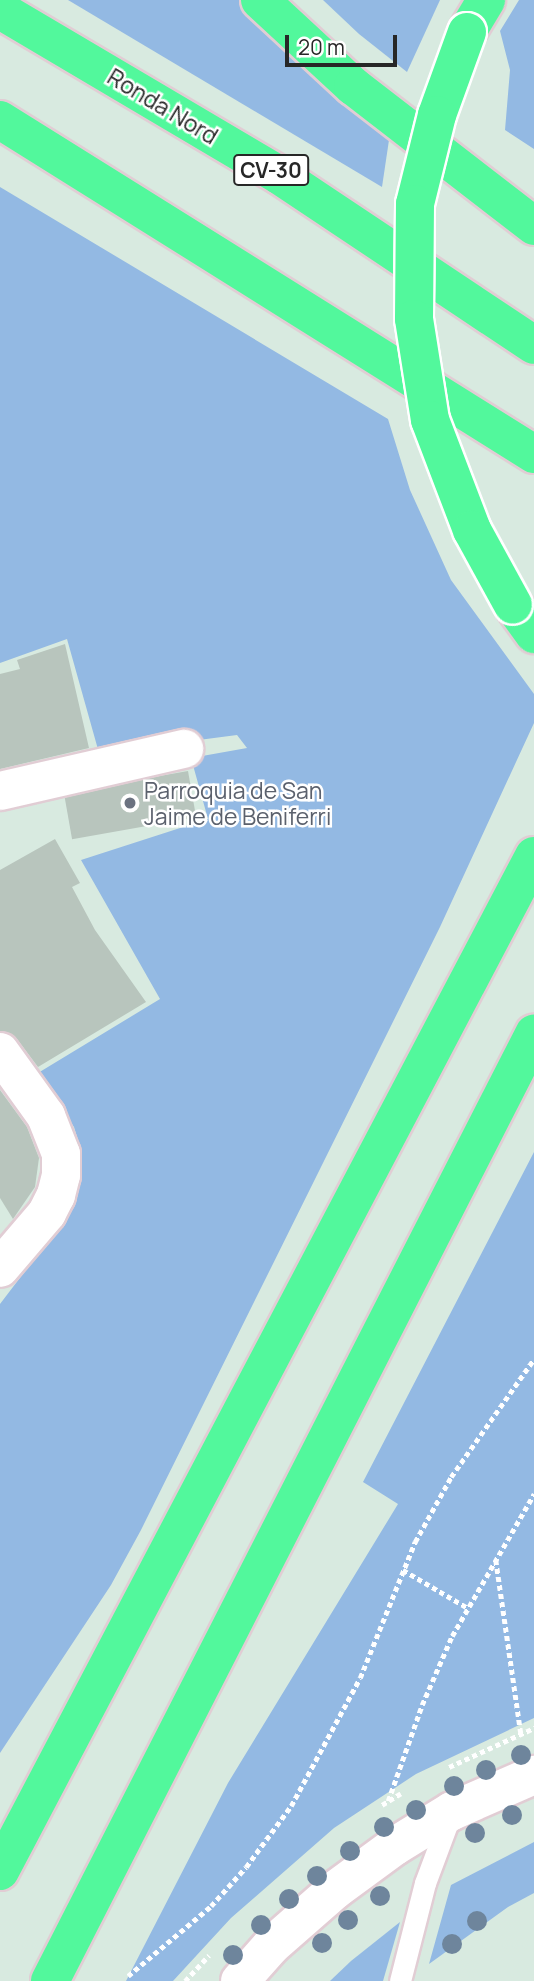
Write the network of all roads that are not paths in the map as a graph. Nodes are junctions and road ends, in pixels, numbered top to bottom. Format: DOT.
graph roads {
  1 [pos="260,0"];
  2 [pos="486,0"];
  3 [pos="0,10"];
  4 [pos="0,120"];
  5 [pos="534,226"];
  6 [pos="534,345"];
  7 [pos="534,454"];
  8 [pos="524,619"];
  9 [pos="184,749"];
  10 [pos="0,791"];
  11 [pos="534,856"];
  12 [pos="534,1034"];
  13 [pos="0,1052"];
  14 [pos="0,1268"];
  15 [pos="534,1775"];
  16 [pos="452,1811"];
  17 [pos="0,1871"];
  18 [pos="50,1981"];
  19 [pos="240,1981"];
  20 [pos="400,1981"];
  1 -- 5 [label="highway"];
  2 -- 8 [label="highway, bridge"];
  3 -- 6 [label="highway, Ronda Nord / CV-30"];
  4 -- 7 [label="highway"];
  9 -- 10 [label="street"];
  11 -- 17 [label="highway"];
  12 -- 18 [label="highway"];
  13 -- 14 [label="street"];
  15 -- 16 [label="street"];
  16 -- 19 [label="street"];
  16 -- 20 [label="lane"];
}
